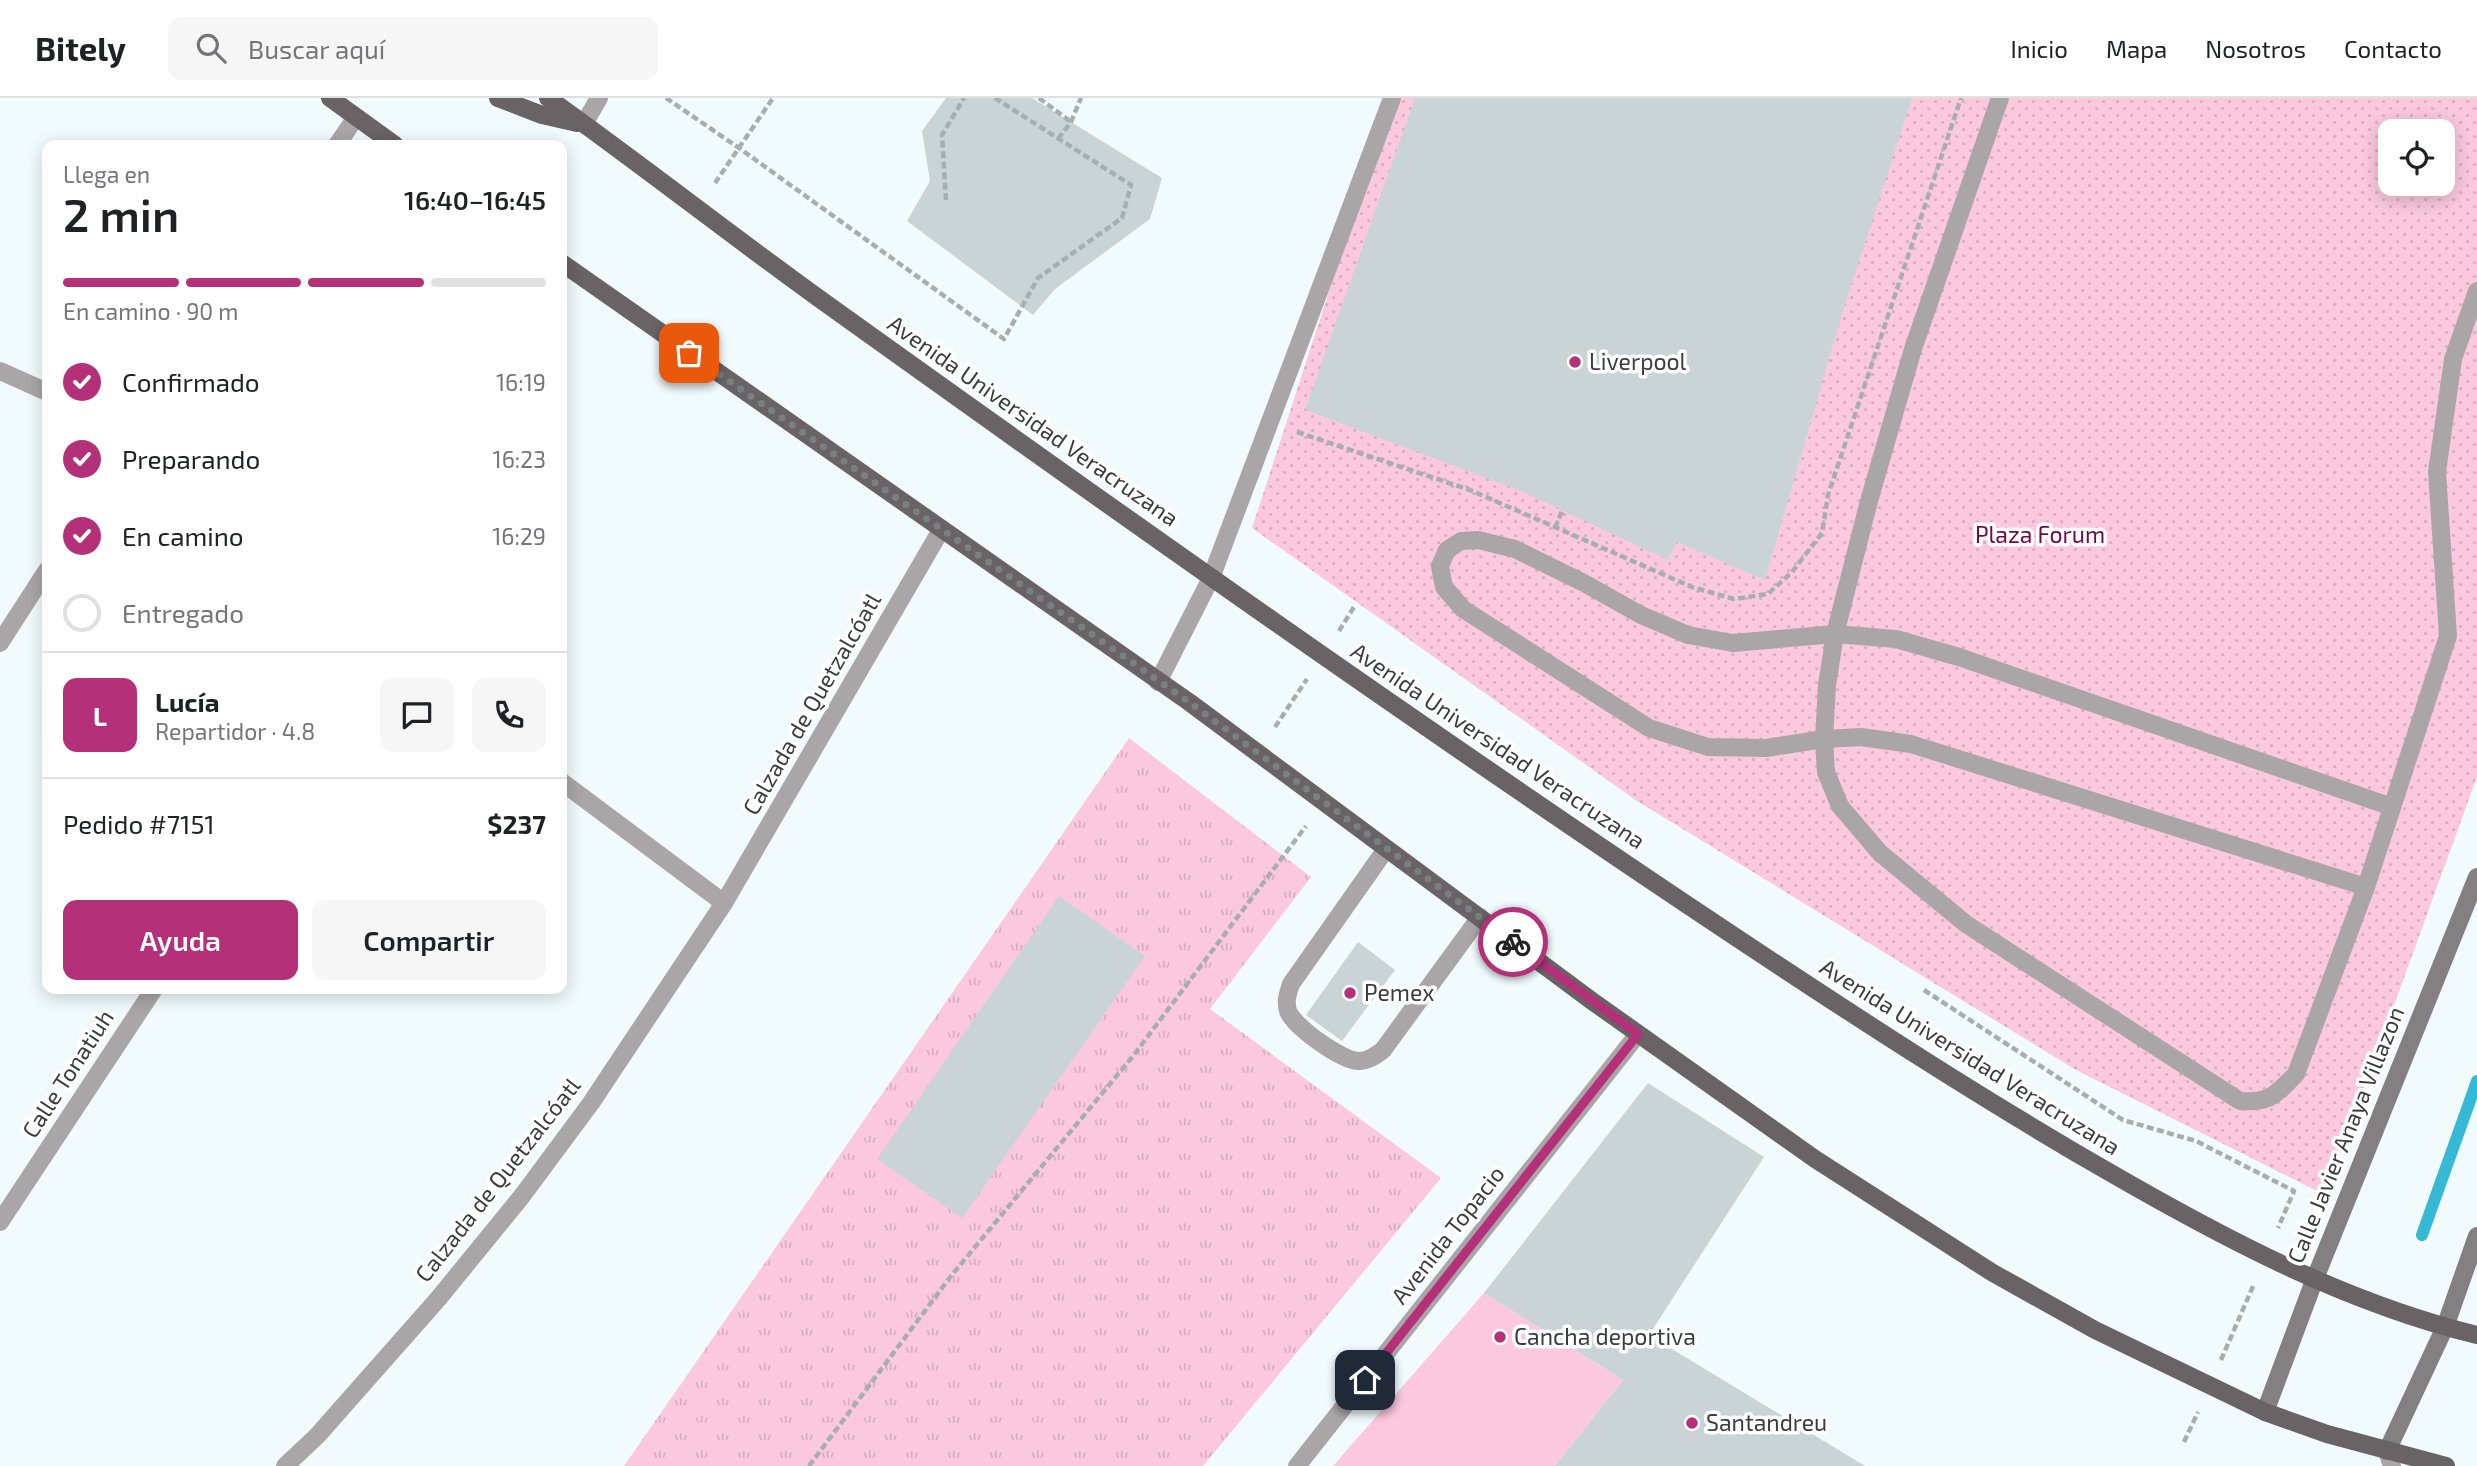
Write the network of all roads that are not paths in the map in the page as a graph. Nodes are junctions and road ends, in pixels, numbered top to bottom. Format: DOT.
graph roads {
  1 [pos="330,98"];
  2 [pos="498,98"];
  3 [pos="548,98"];
  4 [pos="600,98"];
  5 [pos="1392,98"];
  6 [pos="2000,98"];
  7 [pos="356,117"];
  8 [pos="584,124"];
  9 [pos="340,140"];
  10 [pos="389,140"];
  11 [pos="567,267"];
  12 [pos="2477,291"];
  13 [pos="0,370"];
  14 [pos="42,390"];
  15 [pos="941,530"];
  16 [pos="42,578"];
  17 [pos="1211,578"];
  18 [pos="1835,634"];
  19 [pos="0,643"];
  20 [pos="1158,682"];
  21 [pos="1824,739"];
  22 [pos="567,786"];
  23 [pos="2392,807"];
  24 [pos="1386,849"];
  25 [pos="2477,877"];
  26 [pos="2366,887"];
  27 [pos="724,903"];
  28 [pos="1480,917"];
  29 [pos="151,994"];
  30 [pos="1638,1034"];
  31 [pos="0,1222"];
  32 [pos="2477,1236"];
  33 [pos="2314,1281"];
  34 [pos="2445,1327"];
  35 [pos="2477,1335"];
  36 [pos="2265,1412"];
  37 [pos="2390,1459"];
  38 [pos="285,1466"];
  39 [pos="1297,1466"];
  40 [pos="2446,1466"];
  1 -- 7 [label="main road"];
  2 -- 8 [label="main road"];
  3 -- 8 [label="main road, Avenida Universidad Veracruzana"];
  4 -- 8 [label="street"];
  5 -- 17 [label="street"];
  6 -- 18 [label="street"];
  7 -- 9 [label="street"];
  7 -- 10 [label="main road"];
  8 -- 17 [label="main road, Avenida Universidad Veracruzana"];
  11 -- 15 [label="main road"];
  12 -- 23 [label="street"];
  13 -- 14 [label="street"];
  15 -- 20 [label="main road"];
  15 -- 27 [label="street, Calzada de Quetzalcóatl"];
  16 -- 19 [label="street"];
  17 -- 20 [label="street"];
  17 -- 33 [label="main road, Avenida Universidad Veracruzana"];
  18 -- 21 [label="street"];
  18 -- 21 [label="street"];
  18 -- 23 [label="street"];
  20 -- 24 [label="main road"];
  21 -- 26 [label="street"];
  21 -- 26 [label="street"];
  22 -- 27 [label="street"];
  23 -- 26 [label="street"];
  24 -- 28 [label="main road"];
  24 -- 28 [label="street"];
  25 -- 33 [label="street, Calle Javier Anaya Villazon"];
  27 -- 38 [label="street, Calzada de Quetzalcóatl"];
  28 -- 30 [label="main road"];
  29 -- 31 [label="street, Calle Tonatiuh"];
  30 -- 36 [label="main road"];
  30 -- 39 [label="street, Avenida Topacio"];
  32 -- 34 [label="street"];
  33 -- 34 [label="main road, Avenida Universidad Veracruzana"];
  33 -- 36 [label="street, Calle Javier Anaya Villazon"];
  34 -- 35 [label="main road, Avenida Universidad Veracruzana"];
  34 -- 37 [label="street"];
  36 -- 37 [label="main road"];
  37 -- 40 [label="main road"];
}
